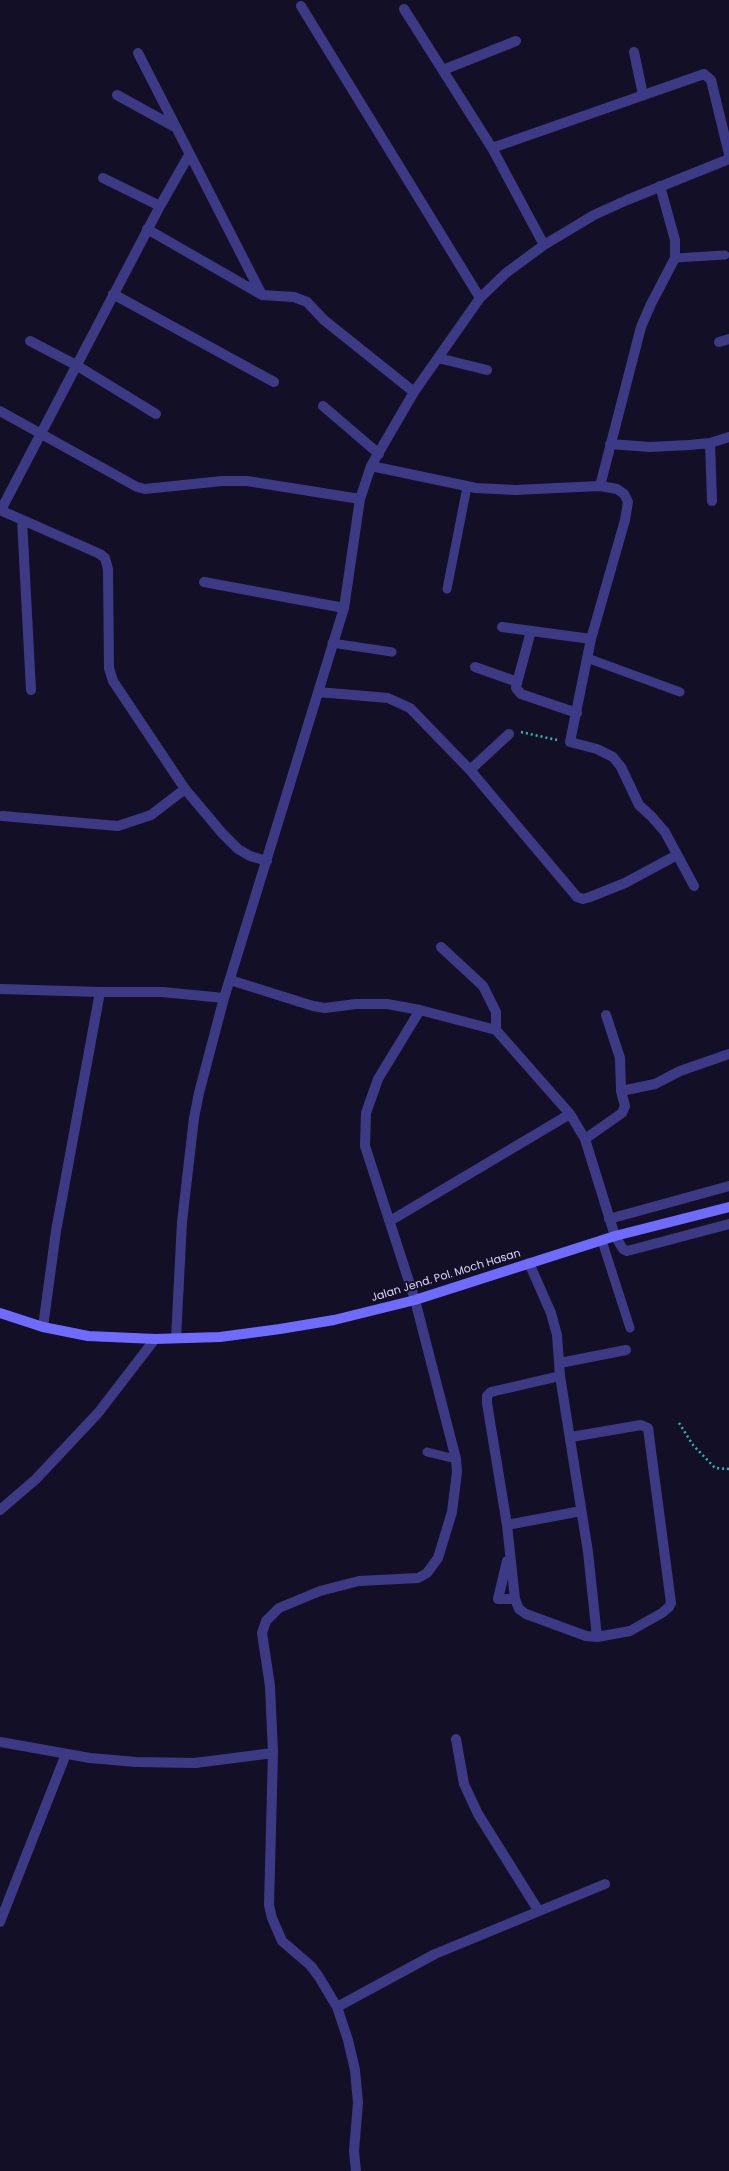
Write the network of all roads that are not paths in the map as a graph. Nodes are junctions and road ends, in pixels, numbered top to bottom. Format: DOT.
graph roads {
  1 [pos="300,6"];
  2 [pos="404,9"];
  3 [pos="516,41"];
  4 [pos="138,52"];
  5 [pos="634,52"];
  6 [pos="443,70"];
  7 [pos="117,95"];
  8 [pos="643,95"];
  9 [pos="175,127"];
  10 [pos="492,148"];
  11 [pos="729,154"];
  12 [pos="189,155"];
  13 [pos="729,159"];
  14 [pos="103,178"];
  15 [pos="660,186"];
  16 [pos="160,206"];
  17 [pos="147,229"];
  18 [pos="544,245"];
  19 [pos="725,255"];
  20 [pos="675,258"];
  21 [pos="113,294"];
  22 [pos="262,296"];
  23 [pos="480,298"];
  24 [pos="30,341"];
  25 [pos="438,358"];
  26 [pos="76,365"];
  27 [pos="488,370"];
  28 [pos="274,382"];
  29 [pos="414,392"];
  30 [pos="323,406"];
  31 [pos="0,411"];
  32 [pos="156,414"];
  33 [pos="41,435"];
  34 [pos="729,437"];
  35 [pos="710,443"];
  36 [pos="610,444"];
  37 [pos="379,454"];
  38 [pos="371,466"];
  39 [pos="600,486"];
  40 [pos="467,487"];
  41 [pos="360,499"];
  42 [pos="712,501"];
  43 [pos="1,510"];
  44 [pos="22,520"];
  45 [pos="204,582"];
  46 [pos="447,589"];
  47 [pos="344,608"];
  48 [pos="502,627"];
  49 [pos="531,632"];
  50 [pos="591,640"];
  51 [pos="332,643"];
  52 [pos="392,652"];
  53 [pos="587,658"];
  54 [pos="475,667"];
  55 [pos="517,683"];
  56 [pos="31,690"];
  57 [pos="318,692"];
  58 [pos="680,692"];
  59 [pos="577,713"];
  60 [pos="509,734"];
  61 [pos="470,770"];
  62 [pos="185,788"];
  63 [pos="2,816"];
  64 [pos="677,855"];
  65 [pos="267,861"];
  66 [pos="694,886"];
  67 [pos="441,947"];
  68 [pos="230,980"];
  69 [pos="0,989"];
  70 [pos="100,992"];
  71 [pos="224,998"];
  72 [pos="420,1010"];
  73 [pos="606,1015"];
  74 [pos="496,1030"];
  75 [pos="729,1054"];
  76 [pos="622,1091"];
  77 [pos="570,1114"];
  78 [pos="585,1139"];
  79 [pos="729,1186"];
  80 [pos="729,1207"];
  81 [pos="609,1219"];
  82 [pos="390,1221"];
  83 [pos="729,1224"];
  84 [pos="615,1236"];
  85 [pos="602,1240"];
  86 [pos="529,1263"];
  87 [pos="415,1300"];
  88 [pos="0,1313"];
  89 [pos="43,1328"];
  90 [pos="630,1328"];
  91 [pos="176,1338"];
  92 [pos="155,1339"];
  93 [pos="626,1350"];
  94 [pos="560,1363"];
  95 [pos="560,1376"];
  96 [pos="571,1437"];
  97 [pos="427,1452"];
  98 [pos="456,1459"];
  99 [pos="0,1510"];
  100 [pos="582,1511"];
  101 [pos="507,1525"];
  102 [pos="509,1554"];
  103 [pos="515,1598"];
  104 [pos="597,1637"];
  105 [pos="456,1739"];
  106 [pos="0,1742"];
  107 [pos="273,1753"];
  108 [pos="66,1754"];
  109 [pos="605,1884"];
  110 [pos="538,1910"];
  111 [pos="0,1922"];
  112 [pos="337,2007"];
  113 [pos="356,2171"];
  1 -- 23 [label="street"];
  2 -- 6 [label="street"];
  3 -- 6 [label="street"];
  4 -- 9 [label="street"];
  5 -- 8 [label="street"];
  6 -- 10 [label="street"];
  7 -- 9 [label="street"];
  8 -- 10 [label="street"];
  8 -- 11 [label="street"];
  9 -- 12 [label="street"];
  10 -- 18 [label="street"];
  12 -- 16 [label="street"];
  12 -- 22 [label="street"];
  13 -- 15 [label="street"];
  14 -- 16 [label="street"];
  15 -- 18 [label="street"];
  15 -- 20 [label="street"];
  16 -- 17 [label="street"];
  17 -- 21 [label="street"];
  17 -- 22 [label="street"];
  18 -- 23 [label="street"];
  19 -- 20 [label="lane"];
  20 -- 36 [label="street"];
  21 -- 26 [label="street"];
  21 -- 28 [label="street"];
  22 -- 29 [label="street"];
  23 -- 25 [label="street"];
  24 -- 26 [label="street"];
  25 -- 27 [label="street"];
  25 -- 29 [label="street"];
  26 -- 32 [label="street"];
  26 -- 33 [label="street"];
  29 -- 37 [label="street"];
  30 -- 37 [label="street"];
  31 -- 33 [label="street"];
  33 -- 41 [label="street"];
  33 -- 43 [label="street"];
  34 -- 35 [label="street"];
  35 -- 36 [label="street"];
  35 -- 42 [label="street"];
  36 -- 39 [label="street"];
  37 -- 38 [label="street"];
  38 -- 40 [label="street"];
  38 -- 41 [label="street"];
  39 -- 40 [label="street"];
  39 -- 50 [label="street"];
  40 -- 46 [label="lane"];
  41 -- 47 [label="street"];
  43 -- 44 [label="street"];
  44 -- 56 [label="street"];
  44 -- 62 [label="street"];
  45 -- 47 [label="street"];
  47 -- 51 [label="street"];
  48 -- 49 [label="street"];
  49 -- 50 [label="street"];
  49 -- 55 [label="street"];
  50 -- 53 [label="street"];
  51 -- 52 [label="lane"];
  51 -- 57 [label="street"];
  53 -- 58 [label="lane"];
  53 -- 59 [label="street"];
  54 -- 55 [label="street"];
  55 -- 59 [label="street"];
  57 -- 61 [label="street"];
  57 -- 65 [label="street"];
  59 -- 64 [label="street"];
  60 -- 61 [label="street"];
  61 -- 64 [label="street"];
  62 -- 63 [label="street"];
  62 -- 65 [label="street"];
  64 -- 66 [label="street"];
  65 -- 68 [label="street"];
  67 -- 74 [label="street"];
  68 -- 71 [label="street"];
  68 -- 72 [label="street"];
  69 -- 70 [label="street"];
  70 -- 71 [label="street"];
  70 -- 89 [label="street"];
  71 -- 91 [label="street"];
  72 -- 74 [label="street"];
  72 -- 82 [label="street"];
  73 -- 76 [label="street"];
  74 -- 77 [label="street"];
  75 -- 76 [label="street"];
  76 -- 78 [label="street"];
  77 -- 78 [label="street"];
  77 -- 82 [label="street"];
  78 -- 81 [label="street"];
  79 -- 81 [label="street"];
  80 -- 84 [label="main road, Jalan Jend. Pol. Moch Hasan"];
  81 -- 84 [label="street"];
  82 -- 87 [label="street"];
  83 -- 84 [label="street"];
  84 -- 85 [label="main road, Jalan Jend. Pol. Moch Hasan"];
  85 -- 86 [label="main road, Jalan Jend. Pol. Moch Hasan"];
  85 -- 90 [label="lane"];
  86 -- 87 [label="main road, Jalan Jend. Pol. Moch Hasan"];
  86 -- 94 [label="street"];
  87 -- 91 [label="main road, Jalan Jend. Pol. Moch Hasan"];
  87 -- 98 [label="street"];
  88 -- 89 [label="main road, Jalan Jend. Pol. Moch Hasan"];
  89 -- 92 [label="main road, Jalan Jend. Pol. Moch Hasan"];
  91 -- 92 [label="main road, Jalan Jend. Pol. Moch Hasan"];
  92 -- 99 [label="street"];
  93 -- 94 [label="street"];
  94 -- 95 [label="street"];
  95 -- 96 [label="street"];
  95 -- 101 [label="street"];
  96 -- 100 [label="street"];
  96 -- 104 [label="street"];
  97 -- 98 [label="lane"];
  98 -- 107 [label="street"];
  100 -- 101 [label="street"];
  100 -- 104 [label="street"];
  101 -- 102 [label="street"];
  102 -- 103 [label="street"];
  102 -- 103 [label="street"];
  103 -- 104 [label="street"];
  105 -- 110 [label="street"];
  106 -- 108 [label="street"];
  107 -- 108 [label="street"];
  107 -- 112 [label="street"];
  108 -- 111 [label="street"];
  109 -- 110 [label="street"];
  110 -- 112 [label="street"];
  112 -- 113 [label="street"];
}
